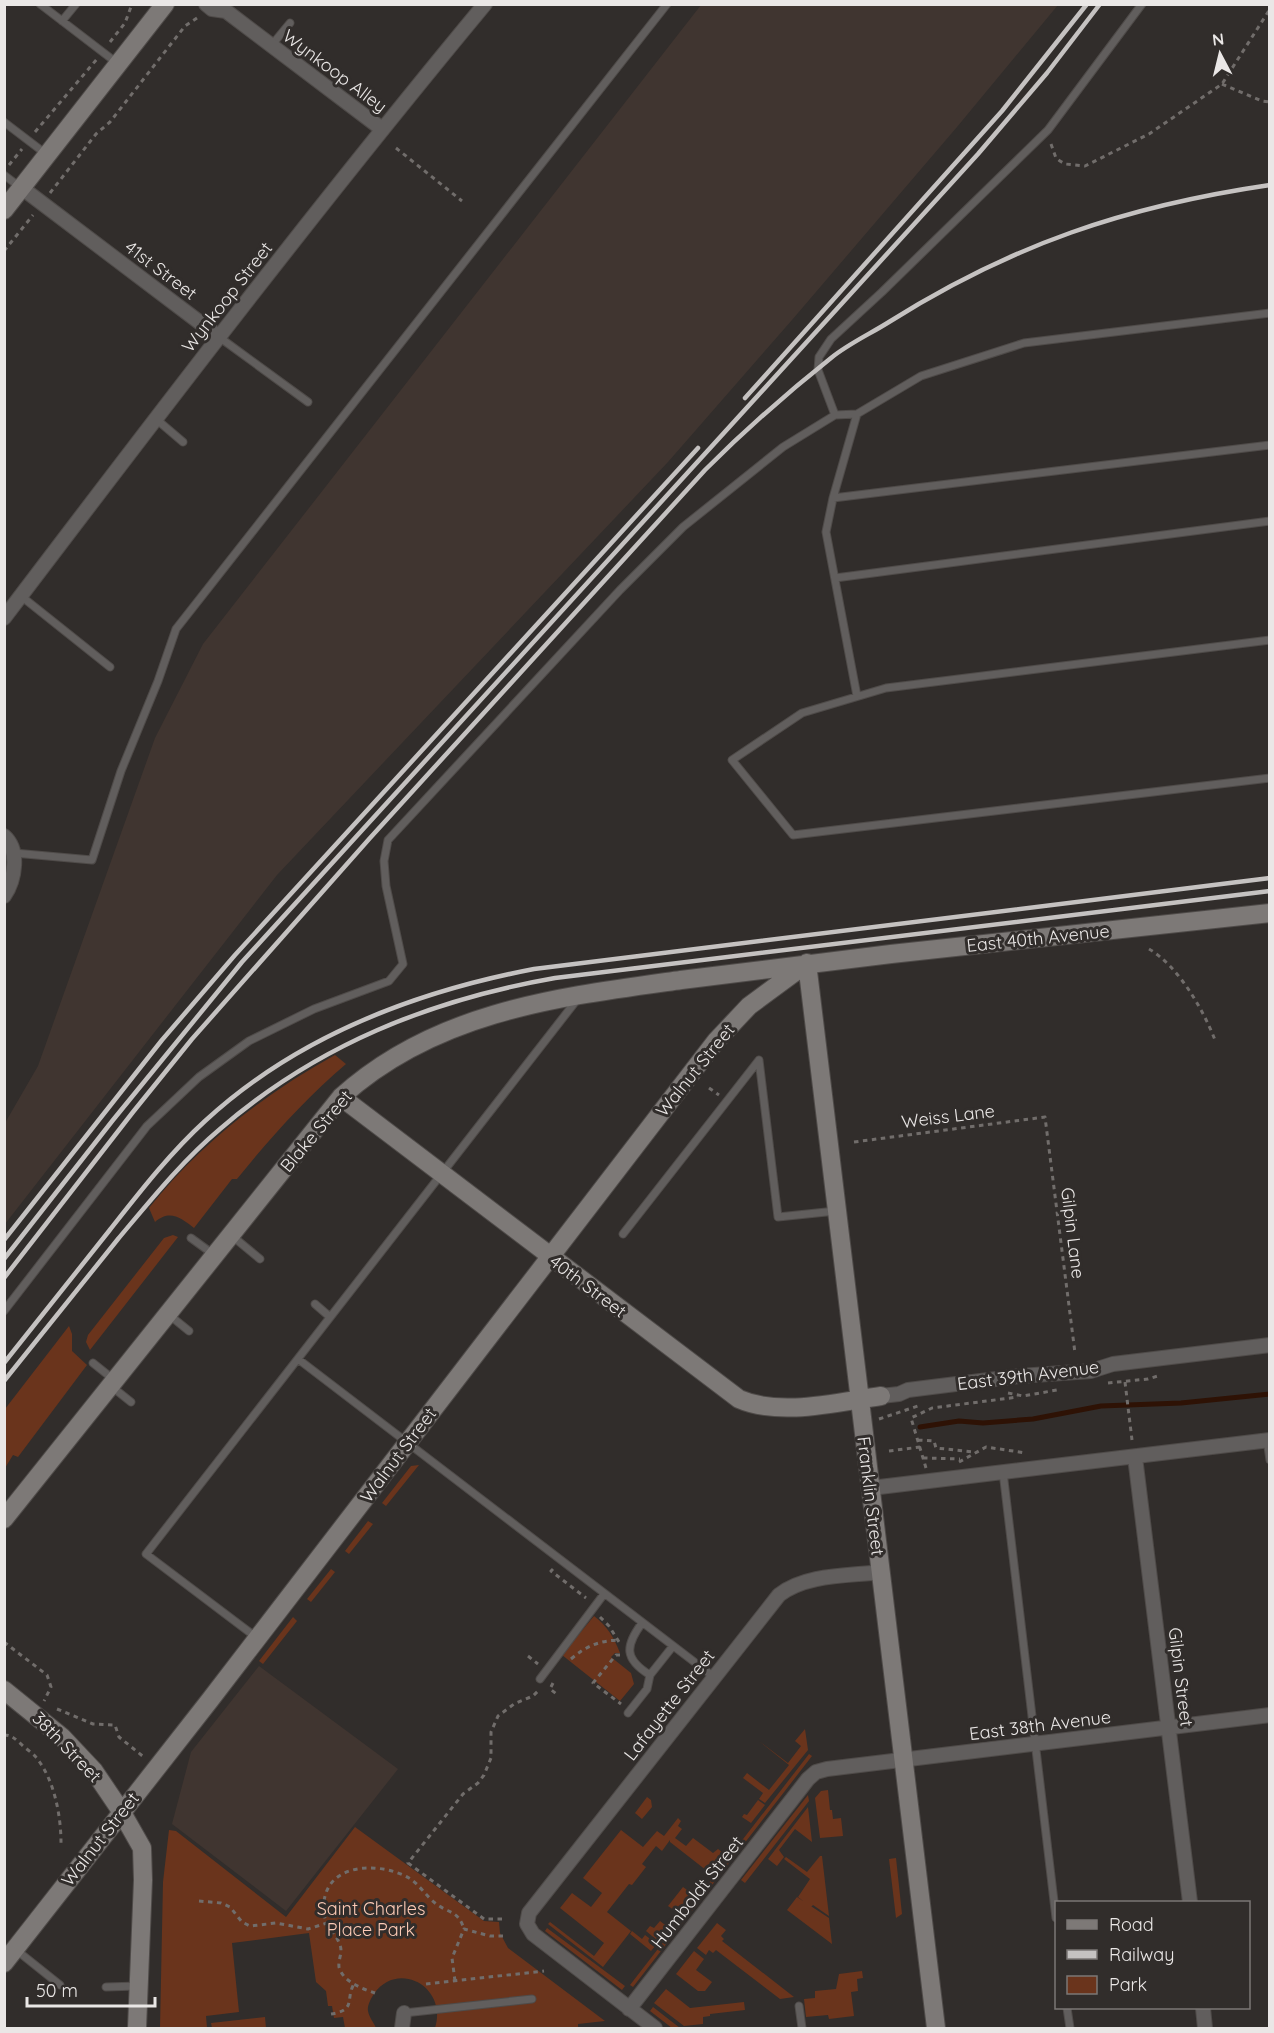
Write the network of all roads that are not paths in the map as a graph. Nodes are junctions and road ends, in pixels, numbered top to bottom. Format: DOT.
graph roads {
  1 [pos="40,4"];
  2 [pos="75,4"];
  3 [pos="165,4"];
  4 [pos="485,4"];
  5 [pos="667,4"];
  6 [pos="1142,4"];
  7 [pos="206,7"];
  8 [pos="225,8"];
  9 [pos="62,21"];
  10 [pos="290,23"];
  11 [pos="271,46"];
  12 [pos="119,64"];
  13 [pos="4,122"];
  14 [pos="382,129"];
  15 [pos="48,155"];
  16 [pos="4,175"];
  17 [pos="22,188"];
  18 [pos="4,210"];
  19 [pos="1269,313"];
  20 [pos="219,337"];
  21 [pos="308,402"];
  22 [pos="857,414"];
  23 [pos="835,415"];
  24 [pos="156,419"];
  25 [pos="183,442"];
  26 [pos="1269,445"];
  27 [pos="832,498"];
  28 [pos="1269,521"];
  29 [pos="835,578"];
  30 [pos="21,596"];
  31 [pos="4,618"];
  32 [pos="1269,640"];
  33 [pos="110,667"];
  34 [pos="857,696"];
  35 [pos="1269,778"];
  36 [pos="4,836"];
  37 [pos="14,853"];
  38 [pos="4,896"];
  39 [pos="1269,913"];
  40 [pos="807,963"];
  41 [pos="581,994"];
  42 [pos="341,1097"];
  43 [pos="441,1174"];
  44 [pos="837,1210"];
  45 [pos="623,1234"];
  46 [pos="231,1235"];
  47 [pos="191,1238"];
  48 [pos="214,1256"];
  49 [pos="550,1257"];
  50 [pos="260,1259"];
  51 [pos="315,1304"];
  52 [pos="4,1311"];
  53 [pos="168,1314"];
  54 [pos="330,1317"];
  55 [pos="189,1330"];
  56 [pos="1269,1345"];
  57 [pos="298,1359"];
  58 [pos="93,1363"];
  59 [pos="113,1383"];
  60 [pos="881,1396"];
  61 [pos="859,1399"];
  62 [pos="131,1402"];
  63 [pos="1268,1440"];
  64 [pos="407,1443"];
  65 [pos="1135,1457"];
  66 [pos="1269,1460"];
  67 [pos="1003,1472"];
  68 [pos="870,1488"];
  69 [pos="4,1519"];
  70 [pos="881,1572"];
  71 [pos="604,1594"];
  72 [pos="642,1623"];
  73 [pos="257,1638"];
  74 [pos="673,1646"];
  75 [pos="650,1675"];
  76 [pos="714,1677"];
  77 [pos="540,1679"];
  78 [pos="4,1690"];
  79 [pos="629,1712"];
  80 [pos="1269,1715"];
  81 [pos="1169,1728"];
  82 [pos="1035,1743"];
  83 [pos="903,1759"];
  84 [pos="816,1772"];
  85 [pos="121,1811"];
  86 [pos="1190,1901"];
  87 [pos="1055,1910"];
  88 [pos="10,1956"];
  89 [pos="60,1985"];
  90 [pos="138,1986"];
  91 [pos="106,1987"];
  92 [pos="532,1999"];
  93 [pos="799,2006"];
  94 [pos="629,2009"];
  95 [pos="1067,2009"];
  96 [pos="1203,2009"];
  97 [pos="404,2013"];
  98 [pos="137,2028"];
  99 [pos="402,2028"];
  100 [pos="655,2028"];
  101 [pos="802,2028"];
  102 [pos="936,2028"];
  103 [pos="1070,2028"];
  104 [pos="1205,2028"];
  1 -- 9 [label="lane"];
  2 -- 9 [label="lane"];
  3 -- 12 [label="street"];
  4 -- 14 [label="street, Wynkoop Street"];
  5 -- 37 [label="lane"];
  6 -- 23 [label="lane"];
  7 -- 8 [label="street, Wynkoop Alley"];
  8 -- 11 [label="street, Wynkoop Alley"];
  9 -- 12 [label="lane"];
  10 -- 11 [label="lane"];
  11 -- 14 [label="street, Wynkoop Alley"];
  12 -- 15 [label="street"];
  13 -- 15 [label="lane"];
  14 -- 20 [label="street, Wynkoop Street"];
  15 -- 17 [label="street"];
  16 -- 17 [label="lane"];
  17 -- 18 [label="street"];
  17 -- 20 [label="street, 41st Street"];
  19 -- 22 [label="lane"];
  20 -- 21 [label="lane, 41st Street"];
  20 -- 24 [label="street, Wynkoop Street"];
  22 -- 23 [label="lane"];
  22 -- 27 [label="lane"];
  23 -- 52 [label="lane"];
  24 -- 25 [label="lane"];
  24 -- 30 [label="street, Wynkoop Street"];
  26 -- 27 [label="lane"];
  27 -- 29 [label="lane"];
  28 -- 29 [label="lane"];
  29 -- 34 [label="lane"];
  30 -- 31 [label="street, Wynkoop Street"];
  30 -- 33 [label="lane"];
  32 -- 34 [label="lane"];
  34 -- 35 [label="lane"];
  36 -- 37 [label="street"];
  37 -- 38 [label="street"];
  39 -- 40 [label="street, East 40th Avenue"];
  40 -- 41 [label="street, Blake Street"];
  40 -- 44 [label="street, Franklin Street"];
  40 -- 49 [label="street, Walnut Street"];
  41 -- 42 [label="street, Blake Street"];
  41 -- 43 [label="lane"];
  42 -- 43 [label="street, 40th Street"];
  42 -- 46 [label="street, Blake Street"];
  43 -- 49 [label="street, 40th Street"];
  43 -- 54 [label="lane"];
  44 -- 45 [label="lane"];
  44 -- 61 [label="street, Franklin Street"];
  46 -- 48 [label="street, Blake Street"];
  46 -- 50 [label="lane"];
  47 -- 48 [label="lane"];
  48 -- 53 [label="street, Blake Street"];
  49 -- 61 [label="street, 40th Street"];
  49 -- 64 [label="street, Walnut Street"];
  51 -- 54 [label="lane"];
  53 -- 55 [label="lane"];
  53 -- 59 [label="street, Blake Street"];
  54 -- 57 [label="lane"];
  56 -- 60 [label="street, East 39th Avenue"];
  57 -- 64 [label="lane"];
  57 -- 73 [label="lane"];
  58 -- 59 [label="lane"];
  59 -- 62 [label="lane"];
  59 -- 69 [label="street, Blake Street"];
  60 -- 61 [label="street, East 39th Avenue"];
  61 -- 68 [label="street, Franklin Street"];
  63 -- 65 [label="street"];
  63 -- 66 [label="lane"];
  64 -- 71 [label="lane"];
  64 -- 73 [label="street, Walnut Street"];
  65 -- 67 [label="street"];
  65 -- 81 [label="street, Gilpin Street"];
  67 -- 68 [label="street"];
  67 -- 82 [label="lane"];
  68 -- 70 [label="street, Franklin Street"];
  70 -- 76 [label="street, Lafayette Street"];
  70 -- 83 [label="street, Franklin Street"];
  71 -- 72 [label="lane"];
  71 -- 77 [label="lane"];
  72 -- 74 [label="lane"];
  72 -- 75 [label="lane"];
  73 -- 85 [label="street, Walnut Street"];
  74 -- 75 [label="lane"];
  74 -- 76 [label="lane"];
  75 -- 79 [label="lane"];
  76 -- 94 [label="street, Lafayette Street"];
  78 -- 85 [label="street, 38th Street"];
  80 -- 81 [label="street, East 38th Avenue"];
  81 -- 82 [label="street, East 38th Avenue"];
  81 -- 86 [label="street, Gilpin Street"];
  82 -- 83 [label="street, East 38th Avenue"];
  82 -- 87 [label="lane"];
  83 -- 84 [label="street, East 38th Avenue"];
  83 -- 102 [label="street, Franklin Street"];
  84 -- 94 [label="street, Humboldt Street"];
  85 -- 88 [label="street, Walnut Street"];
  85 -- 90 [label="street, 38th Street"];
  88 -- 89 [label="lane"];
  90 -- 91 [label="lane"];
  90 -- 98 [label="street, 38th Street"];
  92 -- 97 [label="lane"];
  93 -- 101 [label="lane"];
  94 -- 100 [label="street"];
  95 -- 103 [label="lane"];
  96 -- 104 [label="street"];
  97 -- 99 [label="street"];
}
